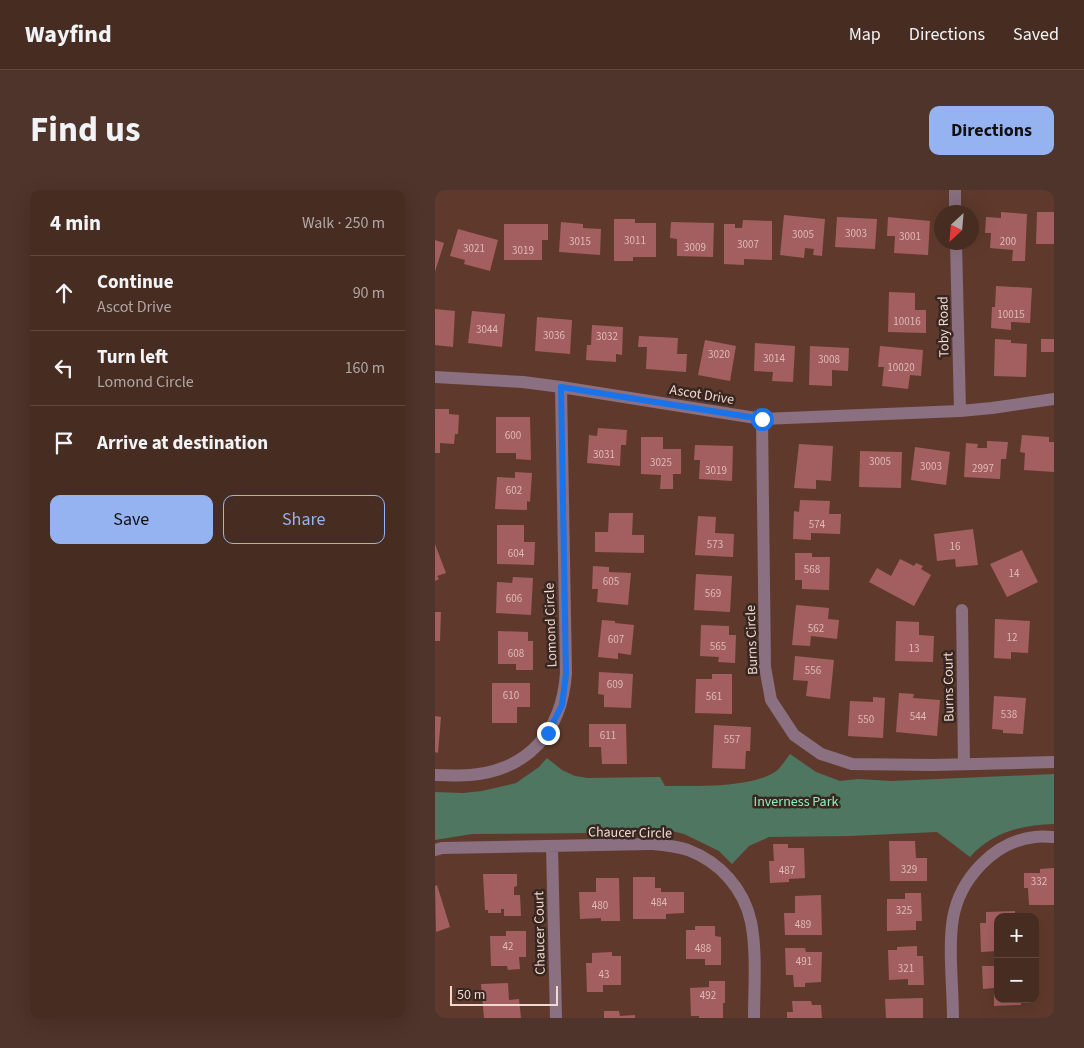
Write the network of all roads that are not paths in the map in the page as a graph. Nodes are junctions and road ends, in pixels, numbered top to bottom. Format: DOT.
graph roads {
  1 [pos="955,190"];
  2 [pos="955,205"];
  3 [pos="956,250"];
  4 [pos="435,377"];
  5 [pos="561,387"];
  6 [pos="1054,399"];
  7 [pos="960,411"];
  8 [pos="762,419"];
  9 [pos="962,610"];
  10 [pos="1054,762"];
  11 [pos="964,764"];
  12 [pos="435,775"];
  13 [pos="1054,837"];
  14 [pos="552,847"];
  15 [pos="435,850"];
  16 [pos="556,1018"];
  17 [pos="754,1018"];
  18 [pos="953,1018"];
  1 -- 2 [label="street"];
  3 -- 7 [label="street, Toby Road"];
  4 -- 5 [label="street, Ascot Drive"];
  5 -- 8 [label="street, Ascot Drive"];
  5 -- 12 [label="street, Lomond Circle"];
  6 -- 7 [label="street, Ascot Drive"];
  7 -- 8 [label="street, Ascot Drive"];
  8 -- 11 [label="street, Burns Circle"];
  9 -- 11 [label="street, Burns Court"];
  10 -- 11 [label="street, Burns Circle"];
  13 -- 18 [label="street"];
  14 -- 15 [label="street, Chaucer Circle"];
  14 -- 16 [label="street, Chaucer Court"];
  14 -- 17 [label="street, Chaucer Circle"];
}
